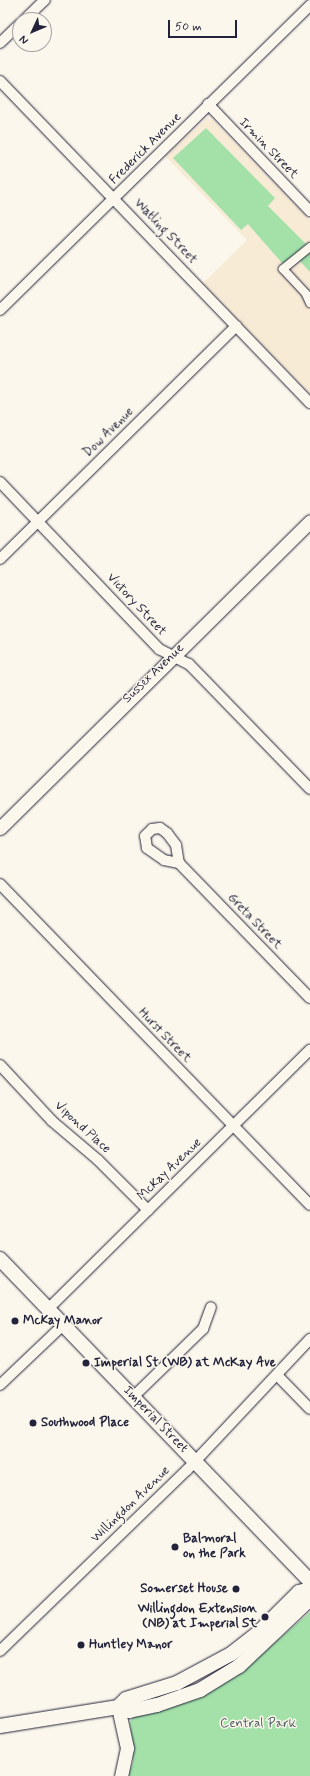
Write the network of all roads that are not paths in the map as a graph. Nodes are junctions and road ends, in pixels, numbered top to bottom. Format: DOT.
graph roads {
  1 [pos="44,0"];
  2 [pos="310,5"];
  3 [pos="32,12"];
  4 [pos="12,32"];
  5 [pos="0,43"];
  6 [pos="0,81"];
  7 [pos="208,104"];
  8 [pos="114,198"];
  9 [pos="310,211"];
  10 [pos="310,247"];
  11 [pos="310,303"];
  12 [pos="0,310"];
  13 [pos="236,326"];
  14 [pos="310,403"];
  15 [pos="0,482"];
  16 [pos="38,521"];
  17 [pos="310,521"];
  18 [pos="0,559"];
  19 [pos="173,655"];
  20 [pos="308,783"];
  21 [pos="0,828"];
  22 [pos="179,863"];
  23 [pos="0,884"];
  24 [pos="310,998"];
  25 [pos="310,1050"];
  26 [pos="0,1065"];
  27 [pos="232,1126"];
  28 [pos="310,1205"];
  29 [pos="148,1210"];
  30 [pos="0,1259"];
  31 [pos="211,1307"];
  32 [pos="49,1308"];
  33 [pos="64,1324"];
  34 [pos="310,1339"];
  35 [pos="277,1374"];
  36 [pos="0,1385"];
  37 [pos="133,1398"];
  38 [pos="310,1409"];
  39 [pos="196,1461"];
  40 [pos="310,1581"];
  41 [pos="310,1589"];
  42 [pos="310,1599"];
  43 [pos="0,1651"];
  44 [pos="118,1707"];
  45 [pos="0,1726"];
  46 [pos="121,1776"];
  1 -- 3 [label="street"];
  2 -- 7 [label="street, Frederick Avenue"];
  4 -- 5 [label="street"];
  6 -- 8 [label="street, Watling Street"];
  7 -- 8 [label="street, Frederick Avenue"];
  7 -- 9 [label="street, Irmin Street"];
  8 -- 12 [label="street, Frederick Avenue"];
  8 -- 13 [label="street, Watling Street"];
  10 -- 11 [label="street"];
  13 -- 14 [label="street, Watling Street"];
  13 -- 16 [label="street, Dow Avenue"];
  15 -- 16 [label="street, Victory Street"];
  16 -- 18 [label="street, Dow Avenue"];
  16 -- 19 [label="street, Victory Street"];
  17 -- 19 [label="street, Sussex Avenue"];
  19 -- 20 [label="street, Victory Street"];
  19 -- 21 [label="street, Sussex Avenue"];
  22 -- 24 [label="street, Greta Street"];
  23 -- 27 [label="street, Hurst Street"];
  25 -- 27 [label="street, McKay Avenue"];
  26 -- 29 [label="street, Vipond Place"];
  27 -- 28 [label="street, Hurst Street"];
  27 -- 29 [label="street, McKay Avenue"];
  29 -- 32 [label="street, McKay Avenue"];
  30 -- 32 [label="main road, Imperial Street"];
  31 -- 37 [label="street"];
  32 -- 33 [label="main road, Imperial Street"];
  33 -- 36 [label="street"];
  33 -- 37 [label="main road, Imperial Street"];
  34 -- 35 [label="street, Willingdon Avenue"];
  35 -- 38 [label="street"];
  35 -- 39 [label="street, Willingdon Avenue"];
  37 -- 39 [label="main road, Imperial Street"];
  39 -- 40 [label="main road, Imperial Street"];
  39 -- 43 [label="street, Willingdon Avenue"];
  41 -- 44 [label="main road"];
  42 -- 44 [label="main road"];
  44 -- 45 [label="main road"];
  44 -- 46 [label="street"];
}
